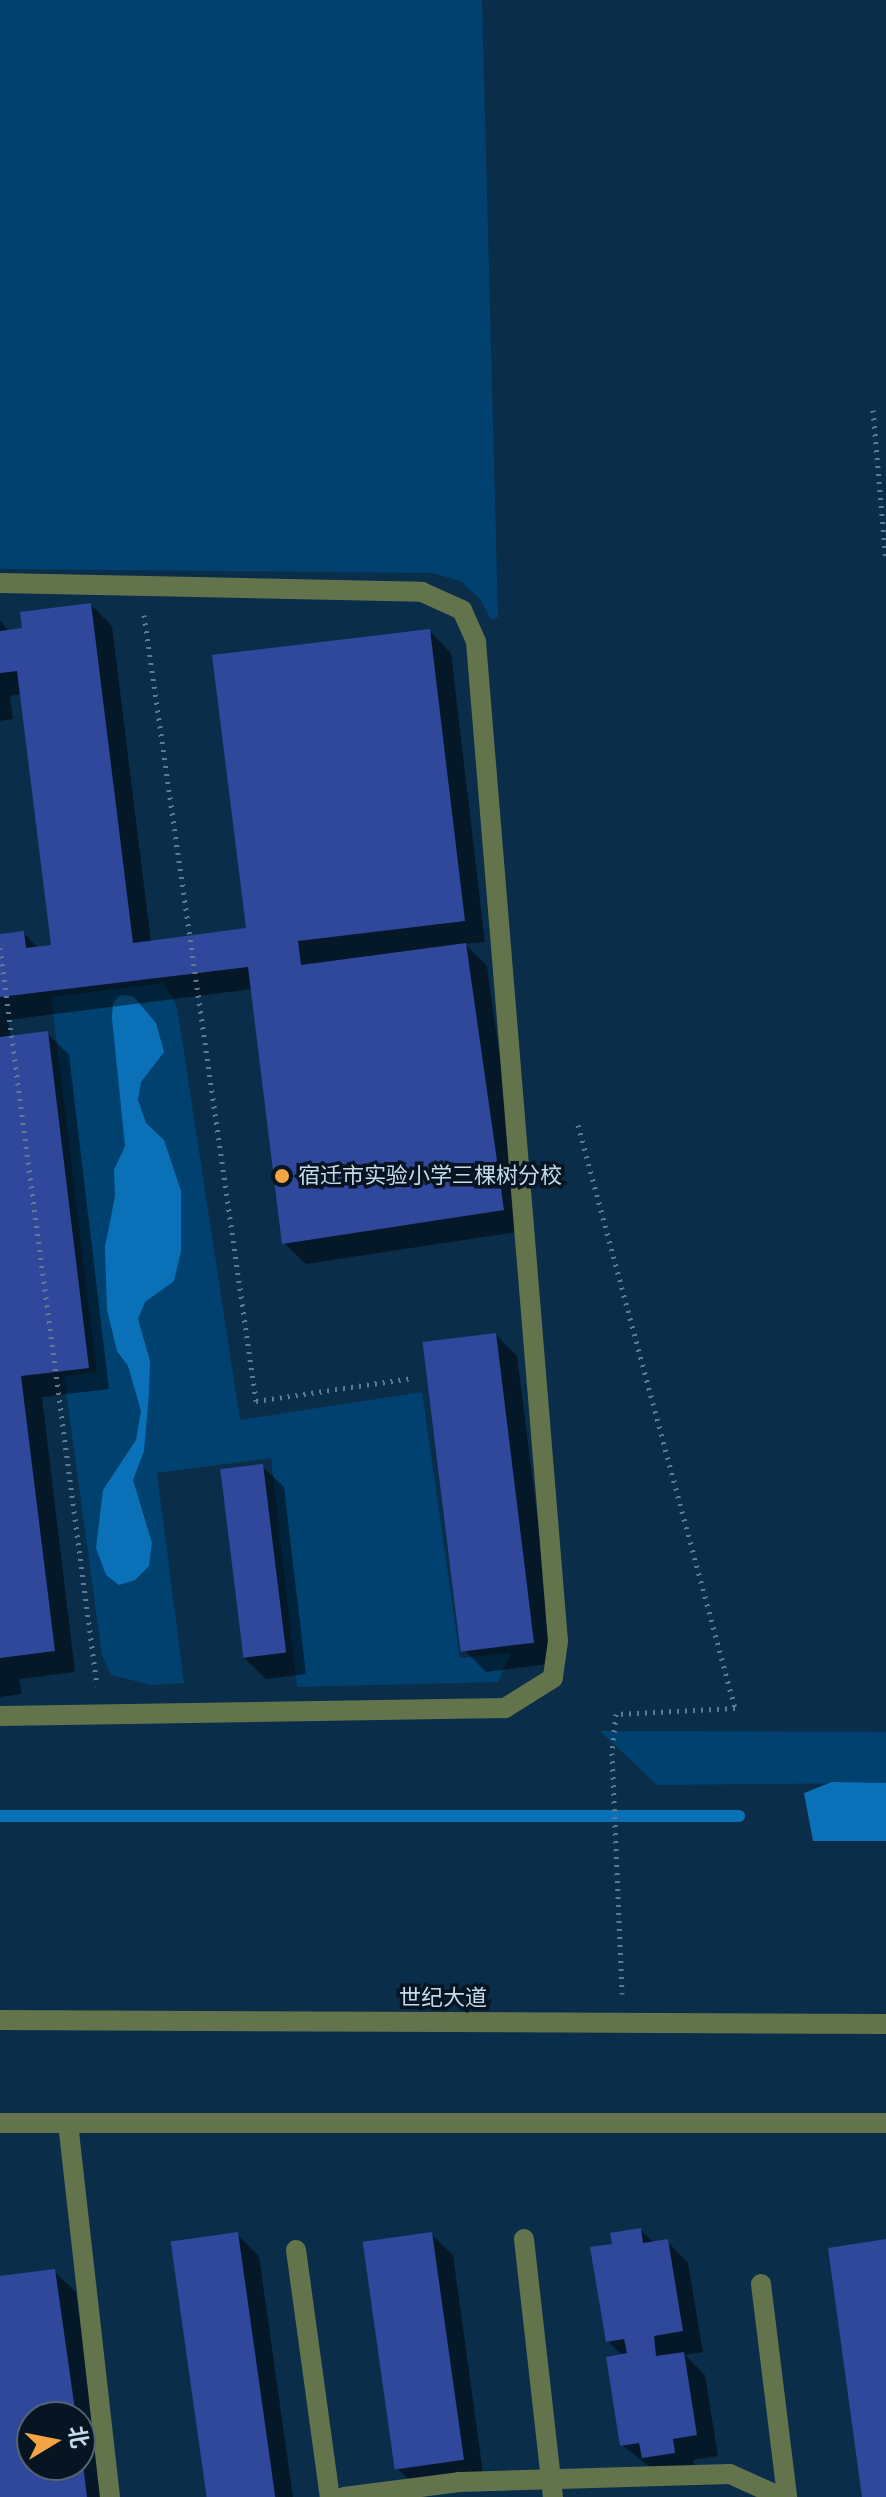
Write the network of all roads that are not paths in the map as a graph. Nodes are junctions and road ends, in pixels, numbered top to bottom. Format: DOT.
graph roads {
  1 [pos="0,583"];
  2 [pos="0,1716"];
  3 [pos="0,2020"];
  4 [pos="886,2024"];
  5 [pos="0,2123"];
  6 [pos="68,2123"];
  7 [pos="886,2123"];
  8 [pos="524,2239"];
  9 [pos="296,2250"];
  10 [pos="761,2284"];
  11 [pos="552,2488"];
  12 [pos="110,2497"];
  13 [pos="330,2497"];
  14 [pos="344,2497"];
  15 [pos="784,2497"];
  1 -- 2 [label="street"];
  3 -- 4 [label="street, 世纪大道"];
  5 -- 6 [label="street"];
  6 -- 7 [label="street"];
  6 -- 12 [label="street"];
  8 -- 11 [label="street"];
  9 -- 13 [label="street"];
  10 -- 15 [label="street"];
  11 -- 14 [label="street"];
  11 -- 15 [label="street"];
}
